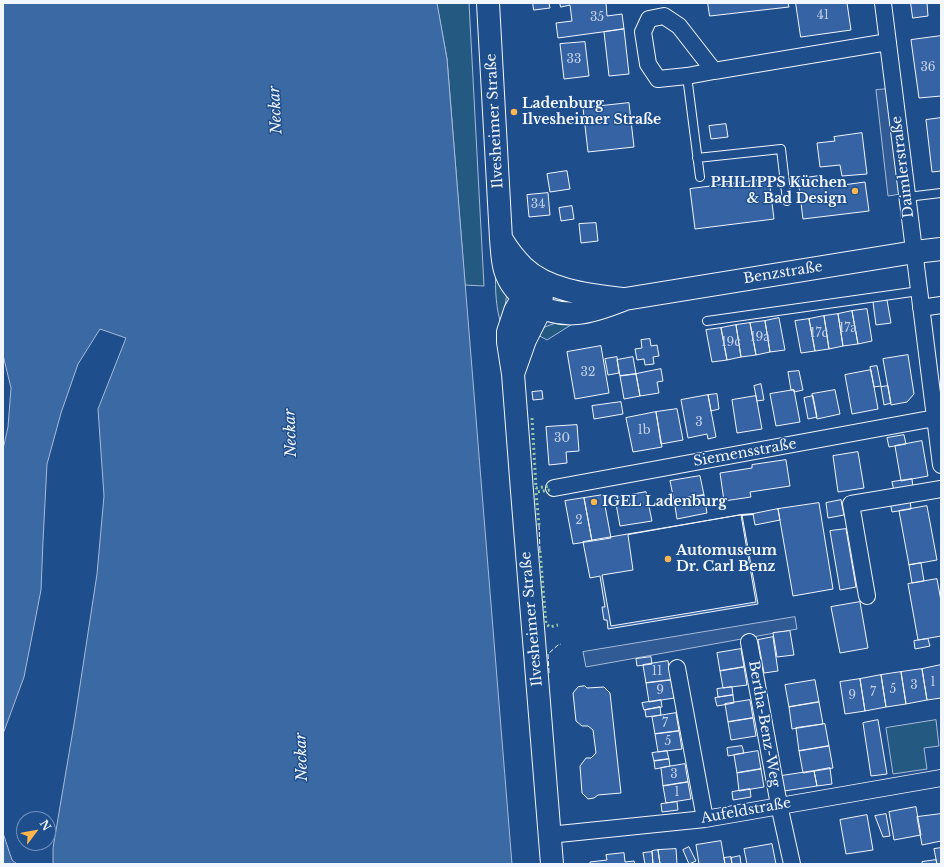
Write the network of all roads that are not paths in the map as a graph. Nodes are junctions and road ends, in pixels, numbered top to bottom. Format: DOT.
graph roads {
  1 [pos="488,3"];
  2 [pos="884,3"];
  3 [pos="888,42"];
  4 [pos="714,71"];
  5 [pos="687,76"];
  6 [pos="698,158"];
  7 [pos="700,177"];
  8 [pos="941,194"];
  9 [pos="907,197"];
  10 [pos="788,201"];
  11 [pos="501,239"];
  12 [pos="941,249"];
  13 [pos="915,252"];
  14 [pos="543,281"];
  15 [pos="919,291"];
  16 [pos="625,299"];
  17 [pos="532,302"];
  18 [pos="941,305"];
  19 [pos="921,308"];
  20 [pos="707,321"];
  21 [pos="935,418"];
  22 [pos="941,465"];
  23 [pos="554,488"];
  24 [pos="941,489"];
  25 [pos="867,596"];
  26 [pos="749,642"];
  27 [pos="677,668"];
  28 [pos="941,778"];
  29 [pos="779,806"];
  30 [pos="705,819"];
  31 [pos="549,835"];
  32 [pos="552,864"];
  33 [pos="792,864"];
  1 -- 11 [label="main road, Ilvesheimer Straße"];
  2 -- 3 [label="street, Daimlerstraße"];
  3 -- 4 [label="street"];
  3 -- 9 [label="street, Daimlerstraße"];
  4 -- 5 [label="street"];
  4 -- 5 [label="street"];
  5 -- 6 [label="lane"];
  6 -- 7 [label="lane"];
  6 -- 10 [label="lane"];
  8 -- 9 [label="lane"];
  9 -- 13 [label="street, Daimlerstraße"];
  11 -- 14 [label="main road, Benzstraße"];
  11 -- 17 [label="main road"];
  12 -- 13 [label="main road, Benzstraße"];
  13 -- 15 [label="street, Daimlerstraße"];
  13 -- 16 [label="main road, Benzstraße"];
  14 -- 16 [label="main road, Benzstraße"];
  14 -- 17 [label="main road, Ilvesheimer Straße"];
  15 -- 19 [label="street, Daimlerstraße"];
  15 -- 20 [label="lane"];
  16 -- 17 [label="main road, Benzstraße"];
  17 -- 31 [label="main road, Ilvesheimer Straße"];
  18 -- 19 [label="street"];
  19 -- 21 [label="street, Daimlerstraße"];
  21 -- 22 [label="street, Daimlerstraße"];
  21 -- 23 [label="street, Siemensstraße"];
  24 -- 25 [label="street"];
  26 -- 29 [label="street, Bertha-Benz-Weg"];
  27 -- 30 [label="street"];
  28 -- 29 [label="street, Aufeldstraße"];
  29 -- 30 [label="street, Aufeldstraße"];
  29 -- 33 [label="street, Bertha-Benz-Weg"];
  30 -- 31 [label="street, Aufeldstraße"];
  31 -- 32 [label="main road, Ilvesheimer Straße"];
}
